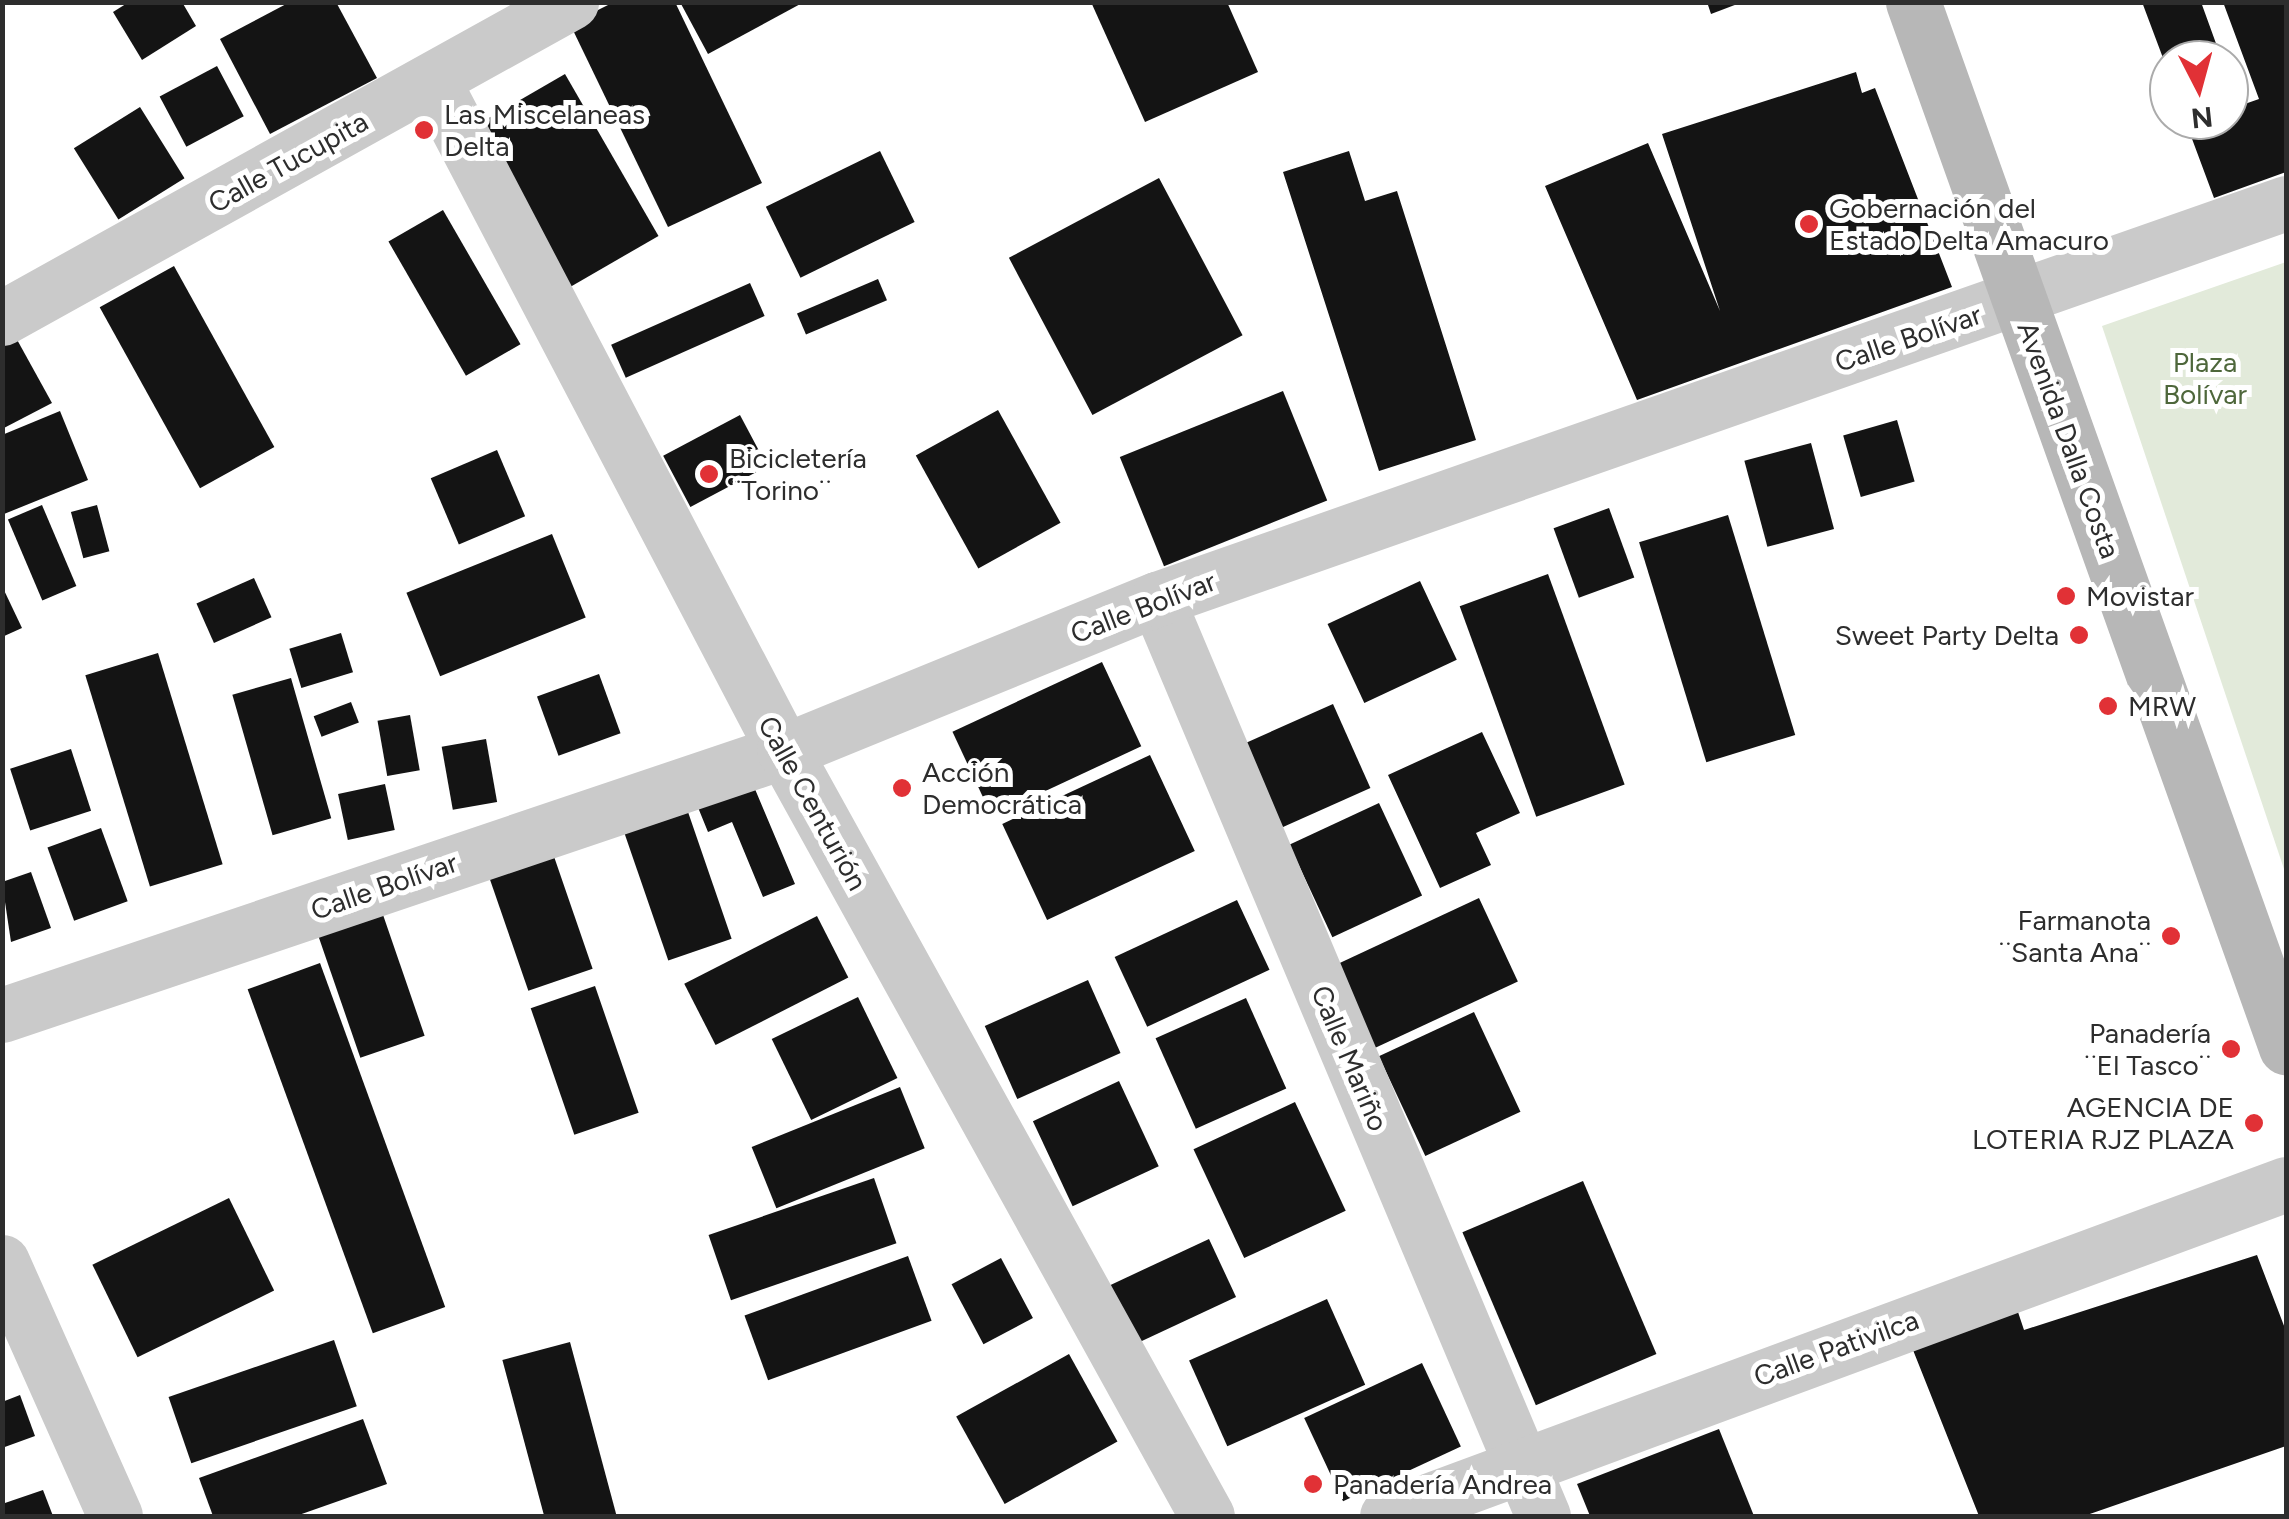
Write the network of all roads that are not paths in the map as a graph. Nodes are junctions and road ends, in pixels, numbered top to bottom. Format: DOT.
graph roads {
  1 [pos="572,2"];
  2 [pos="1913,2"];
  3 [pos="434,83"];
  4 [pos="2286,203"];
  5 [pos="2019,299"];
  6 [pos="2,318"];
  7 [pos="1157,599"];
  8 [pos="784,751"];
  9 [pos="2,1015"];
  10 [pos="2286,1046"];
  11 [pos="2286,1184"];
  12 [pos="2,1262"];
  13 [pos="1520,1463"];
  14 [pos="115,1516"];
  15 [pos="1206,1516"];
  16 [pos="1387,1516"];
  17 [pos="1543,1516"];
  1 -- 3 [label="street, Calle Tucupita"];
  2 -- 5 [label="main road, Avenida Dalla Costa"];
  3 -- 6 [label="street, Calle Tucupita"];
  3 -- 8 [label="street, Calle Centurión"];
  4 -- 5 [label="street, Calle Bolívar"];
  5 -- 7 [label="street, Calle Bolívar"];
  5 -- 10 [label="main road, Avenida Dalla Costa"];
  7 -- 8 [label="street, Calle Bolívar"];
  7 -- 13 [label="street, Calle Mariño"];
  8 -- 9 [label="street, Calle Bolívar"];
  8 -- 15 [label="street, Calle Centurión"];
  11 -- 13 [label="street, Calle Pativilca"];
  12 -- 14 [label="street"];
  13 -- 16 [label="street, Calle Pativilca"];
  13 -- 17 [label="street, Calle Mariño"];
}
